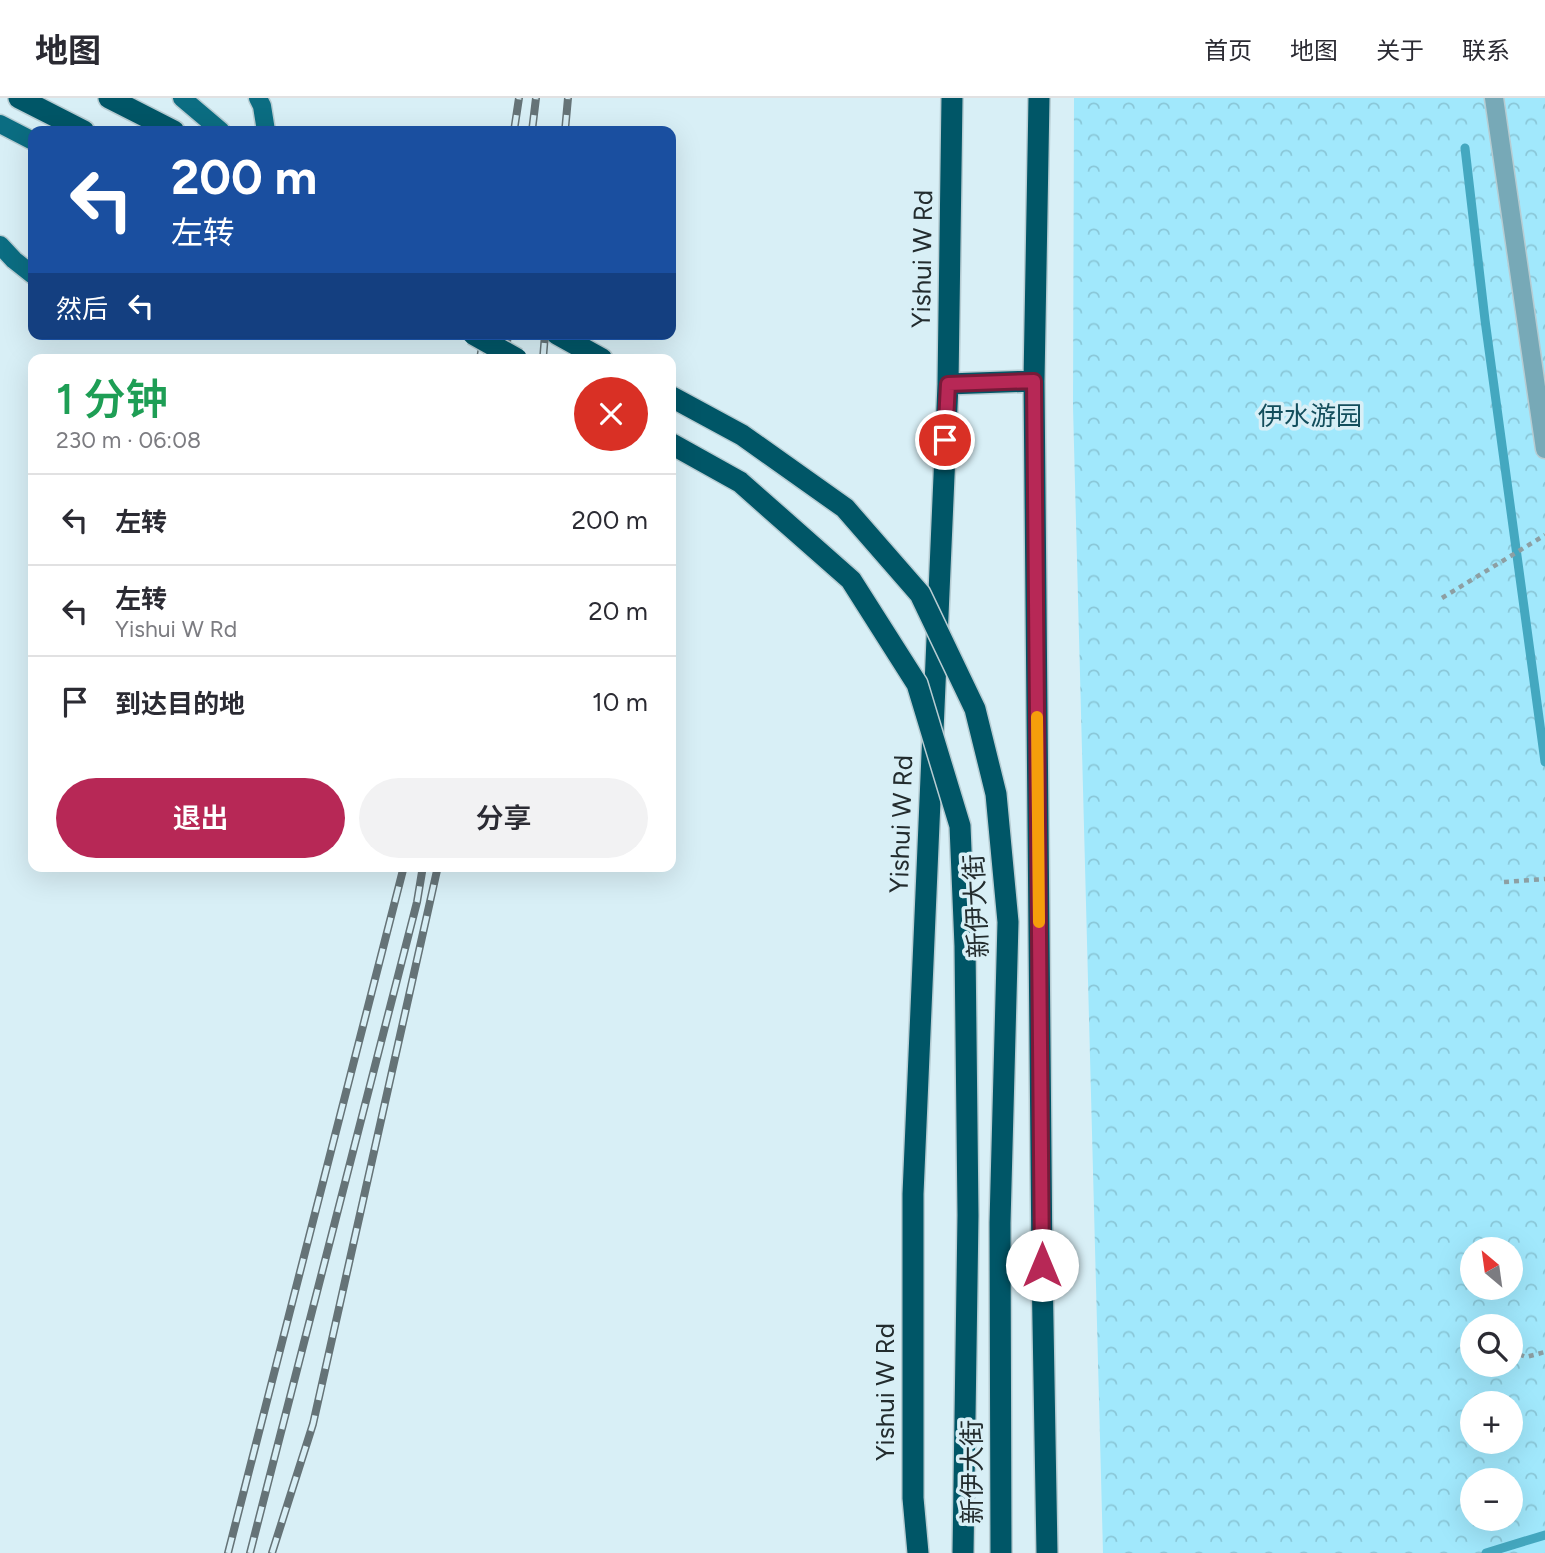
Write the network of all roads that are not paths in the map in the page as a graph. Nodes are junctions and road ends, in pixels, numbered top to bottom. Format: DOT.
graph roads {
  1 [pos="19,98"];
  2 [pos="109,98"];
  3 [pos="182,98"];
  4 [pos="258,98"];
  5 [pos="952,98"];
  6 [pos="1039,98"];
  7 [pos="1494,98"];
  8 [pos="0,124"];
  9 [pos="74,126"];
  10 [pos="164,126"];
  11 [pos="215,126"];
  12 [pos="265,126"];
  13 [pos="28,138"];
  14 [pos="0,245"];
  15 [pos="28,271"];
  16 [pos="483,340"];
  17 [pos="568,340"];
  18 [pos="508,354"];
  19 [pos="593,354"];
  20 [pos="1034,381"];
  21 [pos="948,384"];
  22 [pos="676,399"];
  23 [pos="676,446"];
  24 [pos="1545,449"];
  25 [pos="918,1553"];
  26 [pos="963,1553"];
  27 [pos="1000,1553"];
  28 [pos="1047,1553"];
  1 -- 9 [label="highway"];
  2 -- 10 [label="highway"];
  3 -- 11 [label="main road"];
  4 -- 12 [label="main road"];
  5 -- 21 [label="highway, Yishui W Rd"];
  6 -- 20 [label="highway"];
  7 -- 24 [label="street"];
  8 -- 13 [label="main road"];
  14 -- 15 [label="main road"];
  16 -- 18 [label="highway, bridge"];
  17 -- 19 [label="highway"];
  20 -- 21 [label="highway"];
  20 -- 28 [label="highway"];
  21 -- 25 [label="highway, Yishui W Rd"];
  22 -- 27 [label="highway, 新伊大街, bridge"];
  23 -- 26 [label="highway, 新伊大街, bridge"];
}
